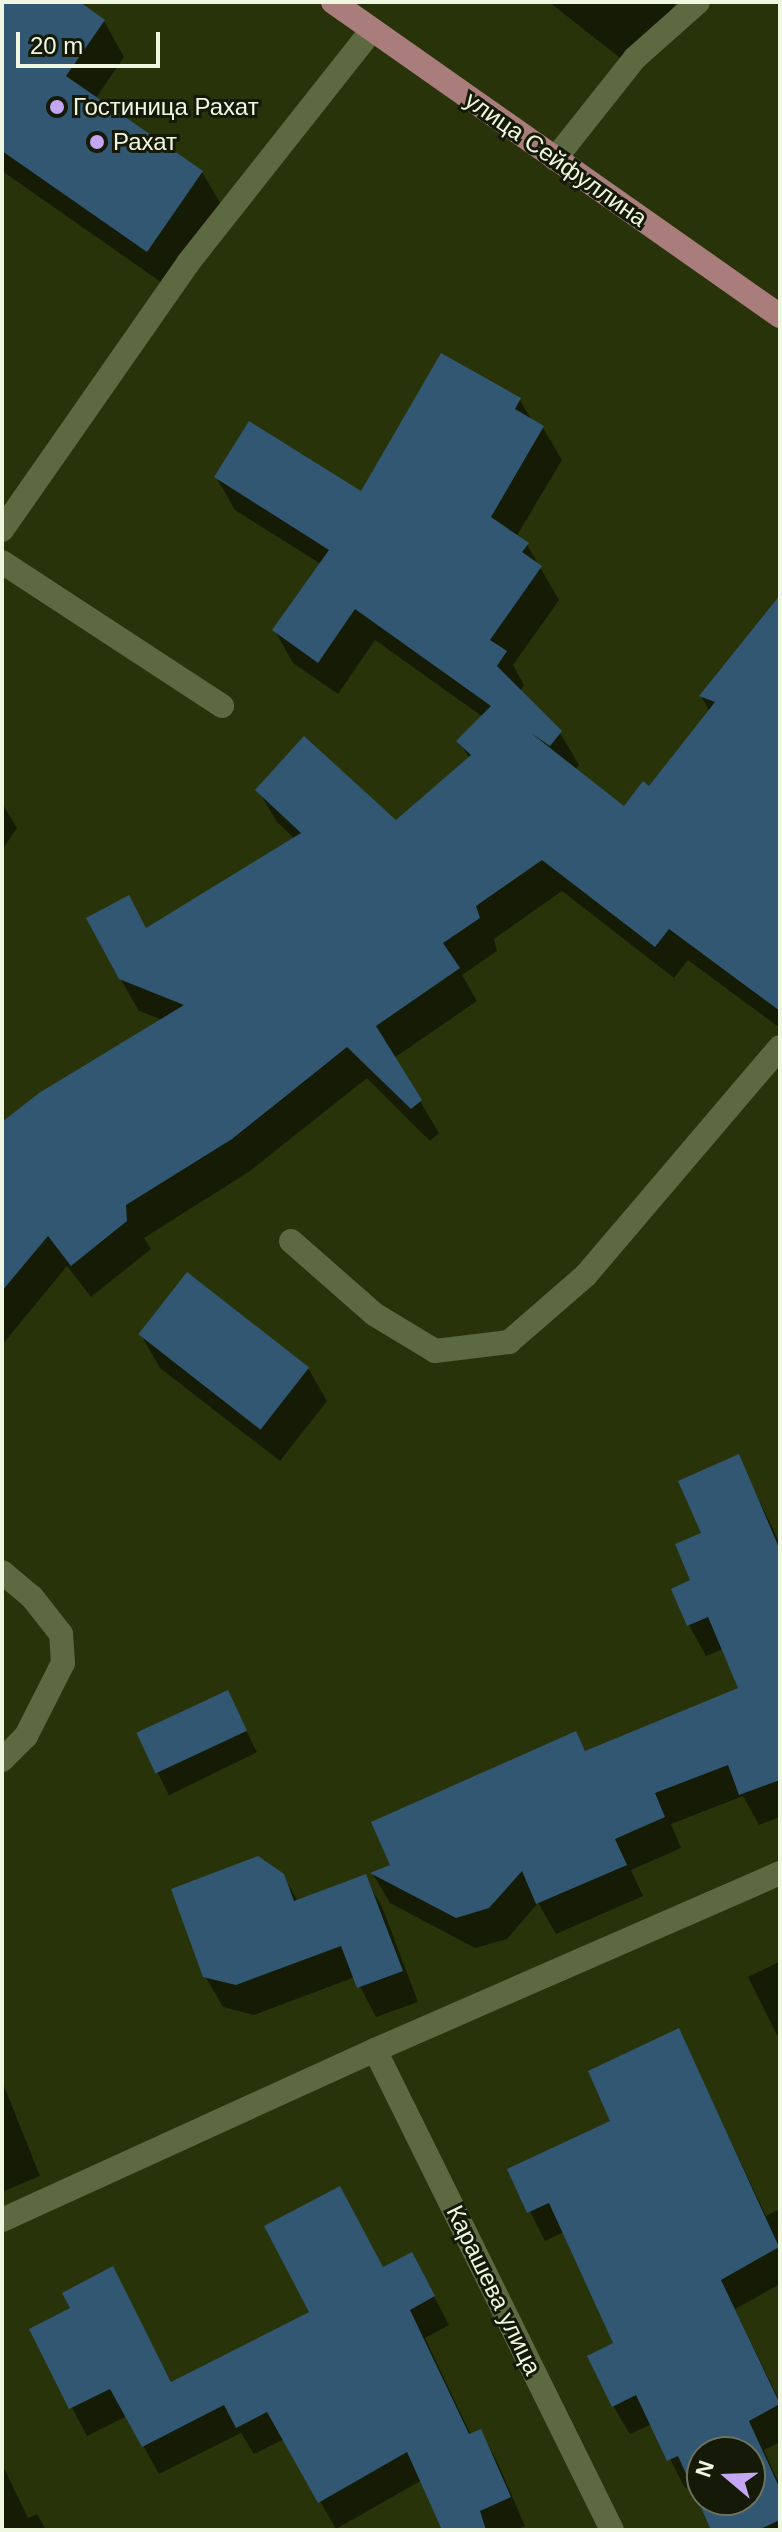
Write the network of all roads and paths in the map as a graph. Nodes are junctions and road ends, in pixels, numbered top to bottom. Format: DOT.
graph roads {
  1 [pos="333,2"];
  2 [pos="698,2"];
  3 [pos="372,30"];
  4 [pos="555,159"];
  5 [pos="780,316"];
  6 [pos="2,530"];
  7 [pos="2,562"];
  8 [pos="222,706"];
  9 [pos="780,1047"];
  10 [pos="291,1241"];
  11 [pos="2,1572"];
  12 [pos="2,1760"];
  13 [pos="780,1873"];
  14 [pos="375,2050"];
  15 [pos="2,2220"];
  16 [pos="612,2530"];
  1 -- 3 [label="main road, улица Сейфуллина"];
  2 -- 4 [label="street"];
  3 -- 4 [label="main road, улица Сейфуллина"];
  3 -- 6 [label="street"];
  4 -- 5 [label="main road, улица Сейфуллина"];
  7 -- 8 [label="street"];
  9 -- 10 [label="street"];
  11 -- 12 [label="street"];
  13 -- 14 [label="street"];
  14 -- 15 [label="street"];
  14 -- 16 [label="street, Карашева улица"];
}
